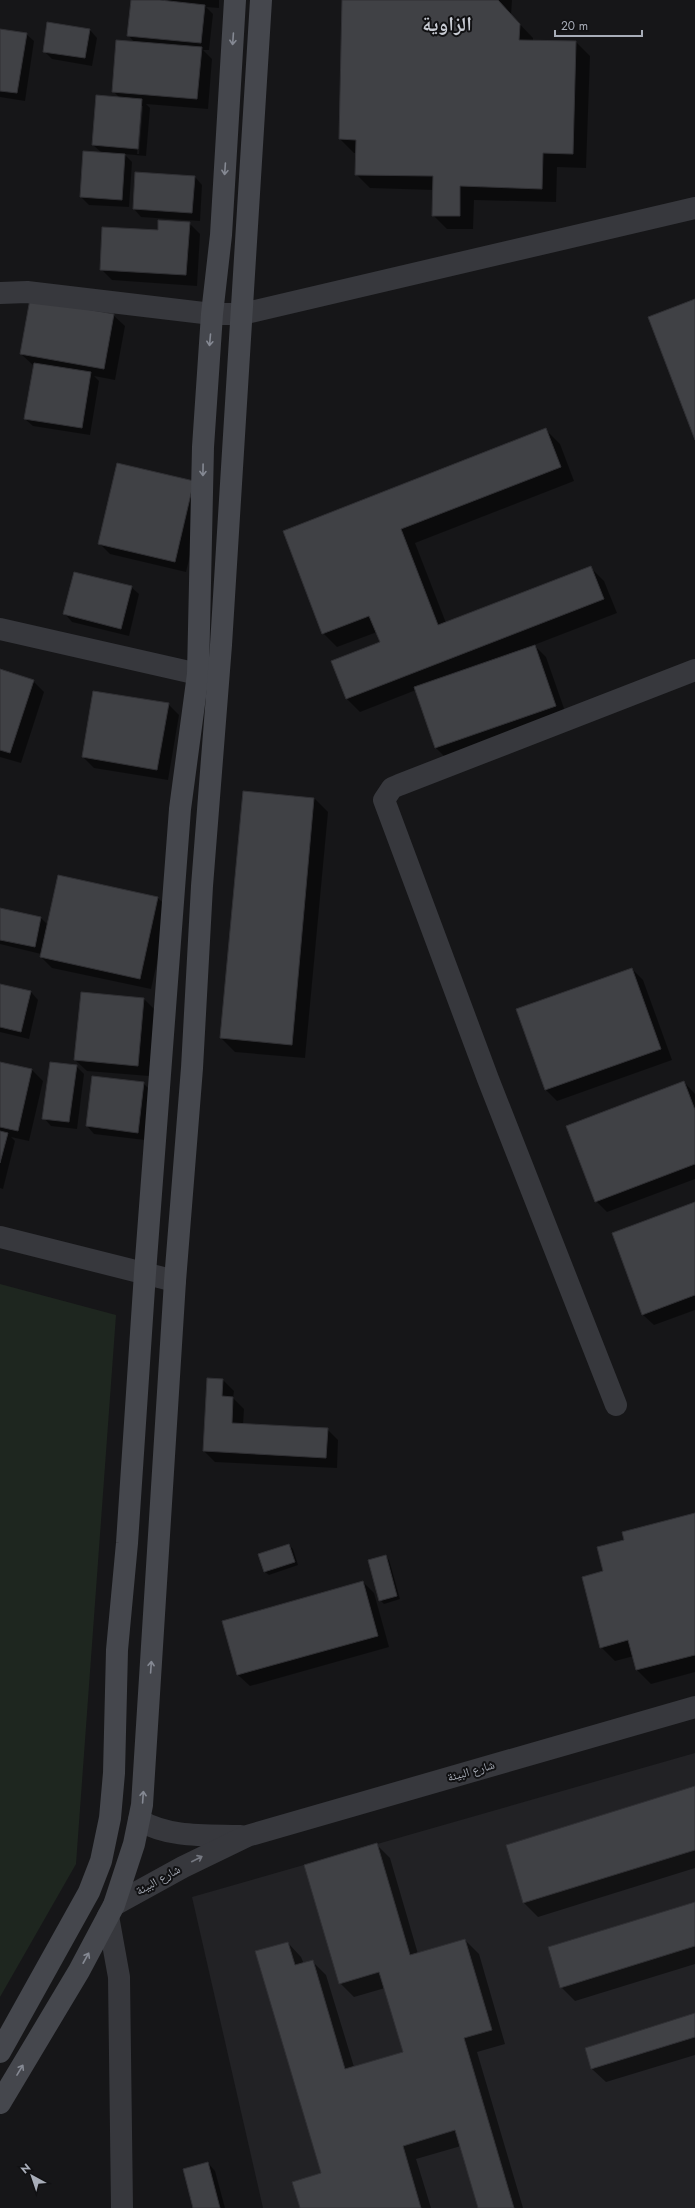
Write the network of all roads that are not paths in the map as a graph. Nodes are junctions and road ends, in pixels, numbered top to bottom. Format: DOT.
graph roads {
  1 [pos="235,0"];
  2 [pos="261,0"];
  3 [pos="695,208"];
  4 [pos="0,293"];
  5 [pos="212,314"];
  6 [pos="242,314"];
  7 [pos="0,629"];
  8 [pos="695,670"];
  9 [pos="198,674"];
  10 [pos="0,1237"];
  11 [pos="145,1273"];
  12 [pos="175,1281"];
  13 [pos="616,1405"];
  14 [pos="695,1707"];
  15 [pos="140,1820"];
  16 [pos="247,1836"];
  17 [pos="111,1911"];
  18 [pos="0,2052"];
  19 [pos="0,2103"];
  20 [pos="122,2208"];
  1 -- 5 [label="main road, one-way"];
  2 -- 6 [label="main road"];
  3 -- 6 [label="street"];
  4 -- 5 [label="street"];
  5 -- 6 [label="street"];
  5 -- 9 [label="main road, one-way"];
  6 -- 12 [label="main road"];
  7 -- 9 [label="street"];
  8 -- 13 [label="street"];
  9 -- 11 [label="main road"];
  10 -- 11 [label="street"];
  11 -- 12 [label="street"];
  11 -- 18 [label="main road"];
  15 -- 12 [label="main road, one-way"];
  14 -- 16 [label="street, شارع البيئة"];
  15 -- 16 [label="street, شارع البيئة"];
  15 -- 17 [label="main road"];
  17 -- 16 [label="street, شارع البيئة, one-way"];
  19 -- 17 [label="main road, one-way"];
  17 -- 20 [label="street"];
}
